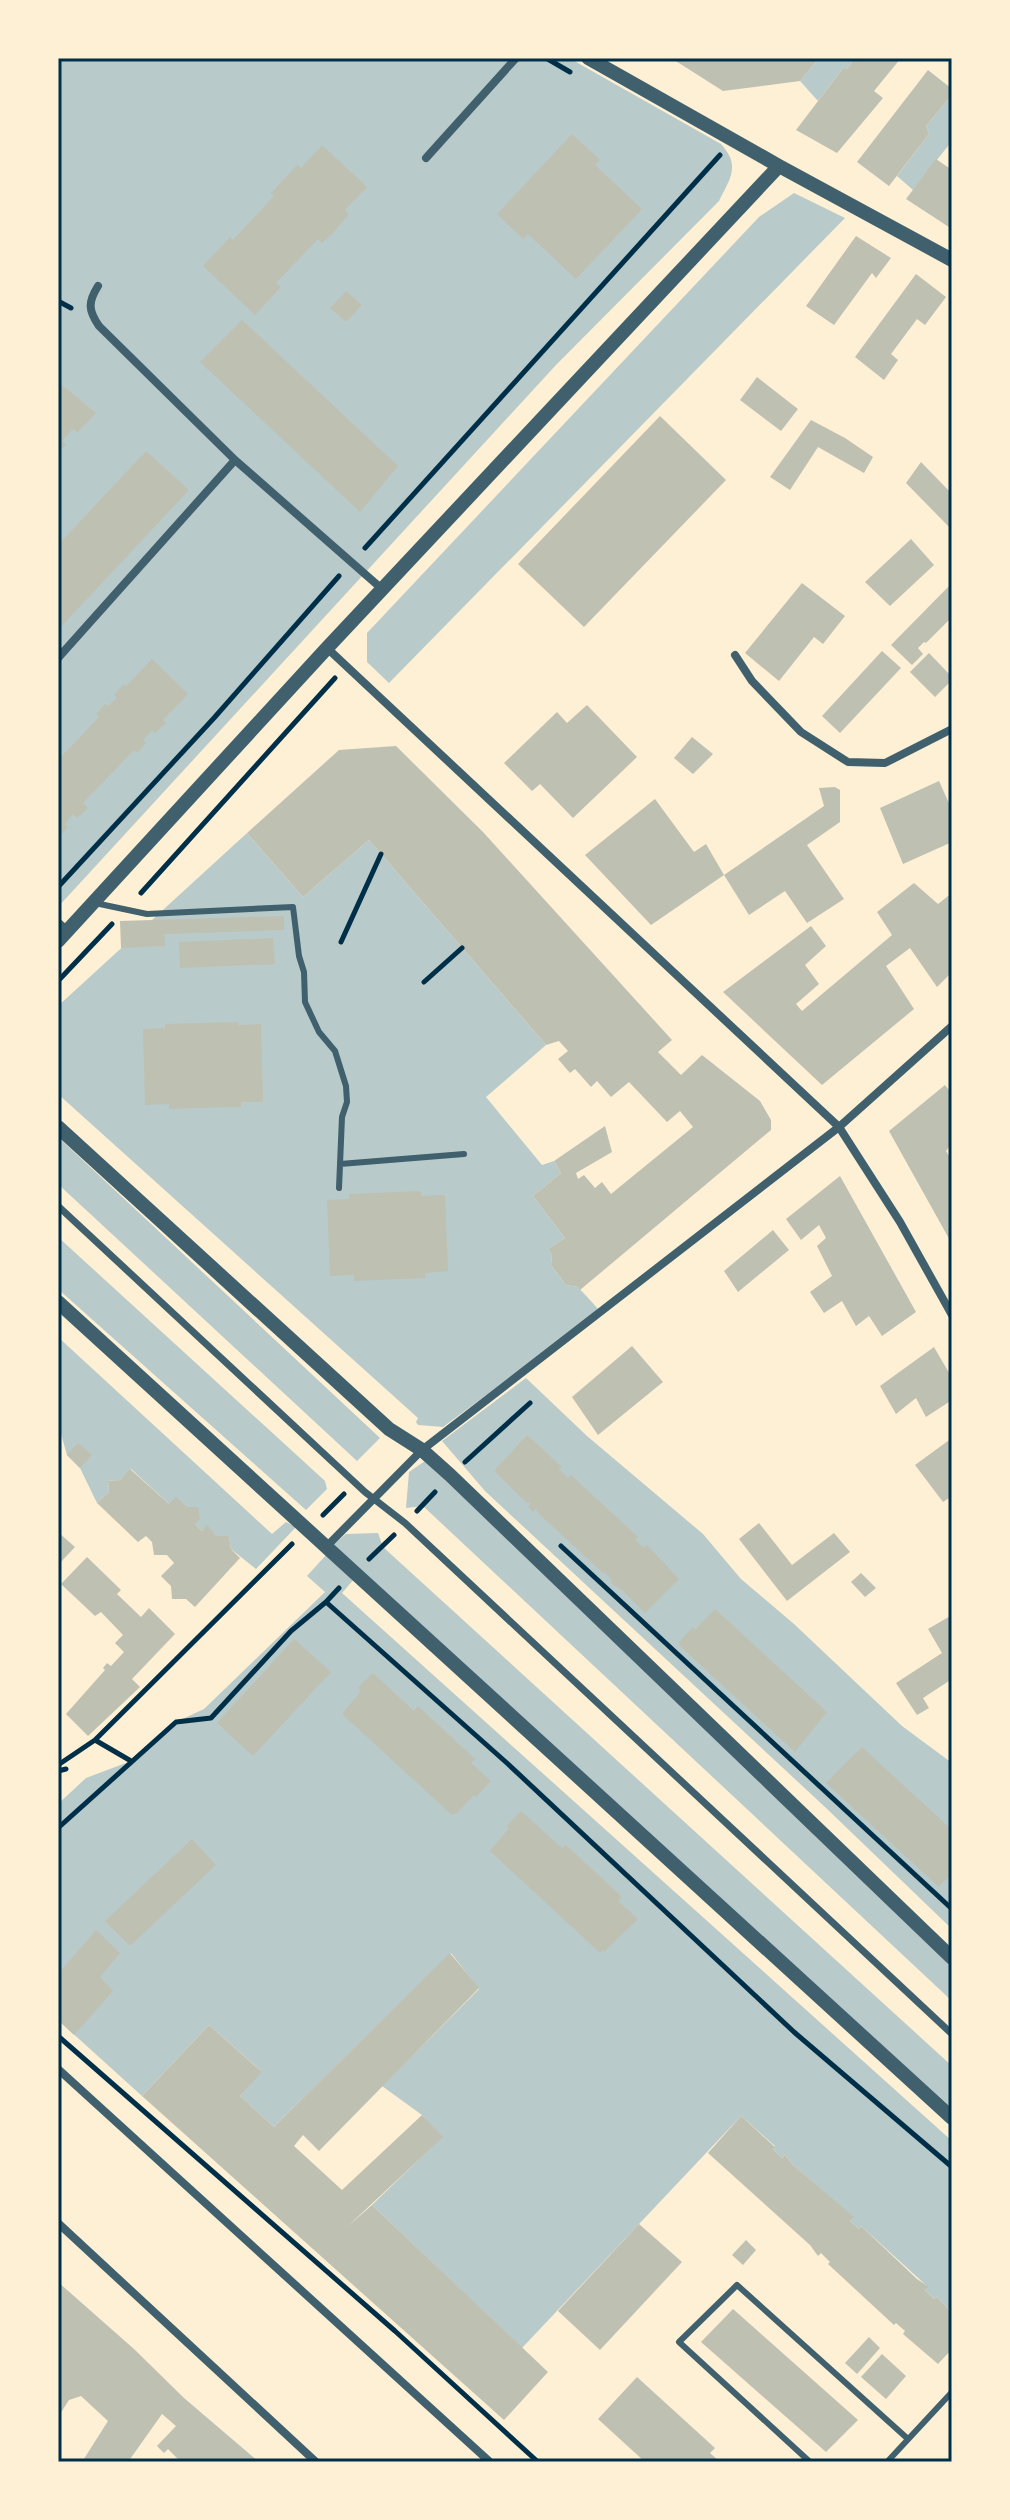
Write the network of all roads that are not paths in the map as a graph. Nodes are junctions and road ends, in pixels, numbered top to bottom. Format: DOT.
graph roads {
  1 [pos="516,58"];
  2 [pos="588,58"];
  3 [pos="426,158"];
  4 [pos="779,166"];
  5 [pos="952,260"];
  6 [pos="98,286"];
  7 [pos="235,460"];
  8 [pos="382,589"];
  9 [pos="327,648"];
  10 [pos="735,655"];
  11 [pos="58,658"];
  12 [pos="952,729"];
  13 [pos="94,903"];
  14 [pos="61,931"];
  15 [pos="952,1026"];
  16 [pos="58,1127"];
  17 [pos="839,1127"];
  18 [pos="464,1154"];
  19 [pos="340,1164"];
  20 [pos="339,1188"];
  21 [pos="58,1206"];
  22 [pos="58,1302"];
  23 [pos="952,1315"];
  24 [pos="422,1450"];
  25 [pos="373,1499"];
  26 [pos="327,1546"];
  27 [pos="952,1958"];
  28 [pos="952,2034"];
  29 [pos="58,2069"];
  30 [pos="952,2118"];
  31 [pos="58,2223"];
  32 [pos="952,2392"];
  33 [pos="908,2439"];
  34 [pos="316,2462"];
  35 [pos="490,2462"];
  36 [pos="810,2462"];
  37 [pos="887,2462"];
  1 -- 3 [label="street"];
  2 -- 4 [label="street"];
  4 -- 5 [label="street"];
  4 -- 8 [label="street"];
  6 -- 7 [label="street"];
  7 -- 8 [label="street"];
  7 -- 11 [label="street"];
  8 -- 9 [label="street"];
  9 -- 13 [label="street"];
  9 -- 17 [label="street"];
  10 -- 12 [label="street"];
  13 -- 14 [label="street"];
  13 -- 19 [label="lane"];
  15 -- 17 [label="street"];
  16 -- 24 [label="street"];
  17 -- 23 [label="street"];
  17 -- 24 [label="street"];
  18 -- 19 [label="lane"];
  19 -- 20 [label="lane"];
  21 -- 25 [label="street"];
  22 -- 26 [label="street"];
  24 -- 25 [label="street"];
  24 -- 27 [label="street"];
  25 -- 26 [label="street"];
  25 -- 28 [label="street"];
  26 -- 30 [label="street"];
  29 -- 35 [label="street"];
  31 -- 34 [label="street"];
  32 -- 33 [label="lane"];
  33 -- 36 [label="lane"];
  33 -- 37 [label="lane"];
}
